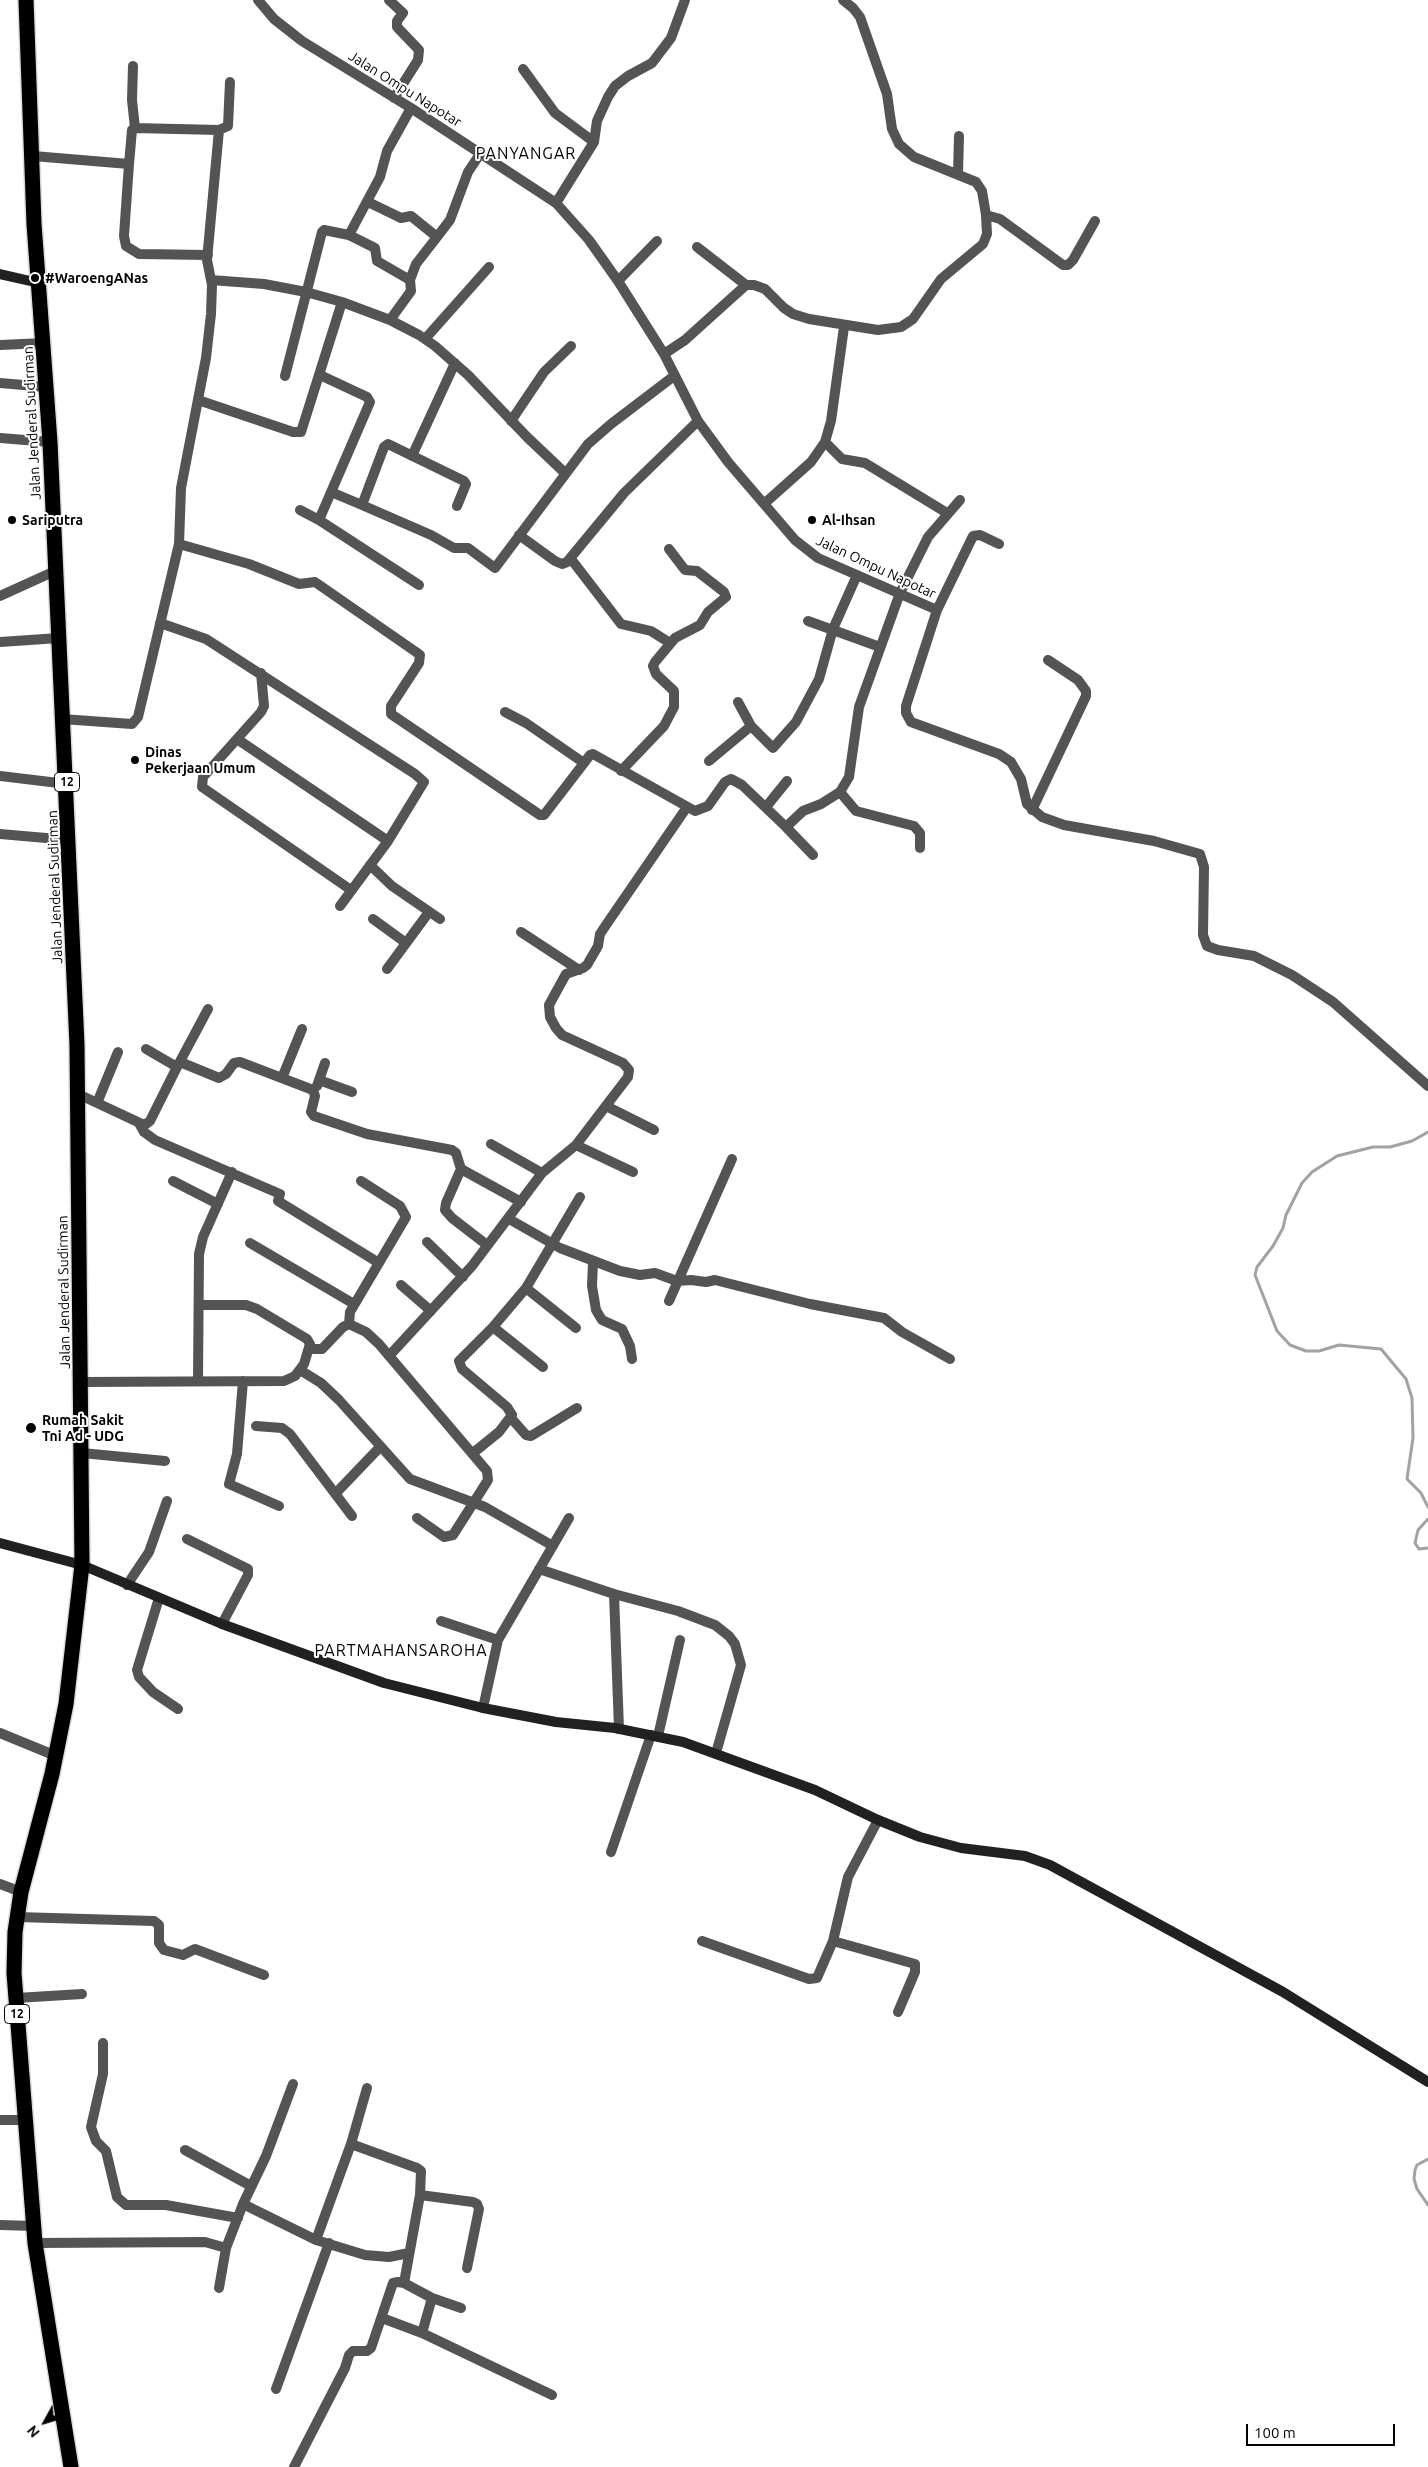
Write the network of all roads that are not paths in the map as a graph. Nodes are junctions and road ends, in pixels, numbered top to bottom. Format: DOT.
graph roads {
  1 [pos="26,0"];
  2 [pos="258,0"];
  3 [pos="389,0"];
  4 [pos="685,0"];
  5 [pos="843,0"];
  6 [pos="133,66"];
  7 [pos="523,69"];
  8 [pos="230,82"];
  9 [pos="394,98"];
  10 [pos="411,108"];
  11 [pos="135,128"];
  12 [pos="219,130"];
  13 [pos="959,136"];
  14 [pos="594,142"];
  15 [pos="480,154"];
  16 [pos="33,156"];
  17 [pos="129,164"];
  18 [pos="958,174"];
  19 [pos="368,202"];
  20 [pos="556,203"];
  21 [pos="986,215"];
  22 [pos="1095,221"];
  23 [pos="349,235"];
  24 [pos="437,237"];
  25 [pos="657,241"];
  26 [pos="697,247"];
  27 [pos="208,255"];
  28 [pos="489,267"];
  29 [pos="0,274"];
  30 [pos="211,280"];
  31 [pos="410,280"];
  32 [pos="618,281"];
  33 [pos="39,283"];
  34 [pos="746,285"];
  35 [pos="306,292"];
  36 [pos="342,302"];
  37 [pos="390,320"];
  38 [pos="844,326"];
  39 [pos="425,339"];
  40 [pos="44,344"];
  41 [pos="0,345"];
  42 [pos="571,346"];
  43 [pos="664,354"];
  44 [pos="455,363"];
  45 [pos="285,376"];
  46 [pos="320,376"];
  47 [pos="674,376"];
  48 [pos="0,383"];
  49 [pos="46,387"];
  50 [pos="198,400"];
  51 [pos="511,421"];
  52 [pos="698,421"];
  53 [pos="0,438"];
  54 [pos="50,442"];
  55 [pos="825,442"];
  56 [pos="412,456"];
  57 [pos="565,473"];
  58 [pos="331,492"];
  59 [pos="960,500"];
  60 [pos="765,504"];
  61 [pos="362,505"];
  62 [pos="457,506"];
  63 [pos="300,510"];
  64 [pos="947,513"];
  65 [pos="319,520"];
  66 [pos="519,535"];
  67 [pos="179,544"];
  68 [pos="999,544"];
  69 [pos="669,549"];
  70 [pos="570,559"];
  71 [pos="55,571"];
  72 [pos="857,575"];
  73 [pos="419,585"];
  74 [pos="900,593"];
  75 [pos="0,596"];
  76 [pos="937,610"];
  77 [pos="808,621"];
  78 [pos="160,623"];
  79 [pos="833,629"];
  80 [pos="59,638"];
  81 [pos="0,642"];
  82 [pos="670,643"];
  83 [pos="880,646"];
  84 [pos="1048,660"];
  85 [pos="261,673"];
  86 [pos="738,702"];
  87 [pos="505,712"];
  88 [pos="62,719"];
  89 [pos="752,726"];
  90 [pos="237,739"];
  91 [pos="709,761"];
  92 [pos="584,762"];
  93 [pos="621,771"];
  94 [pos="0,776"];
  95 [pos="787,781"];
  96 [pos="67,784"];
  97 [pos="840,792"];
  98 [pos="686,807"];
  99 [pos="766,807"];
  100 [pos="1032,810"];
  101 [pos="786,826"];
  102 [pos="0,834"];
  103 [pos="69,840"];
  104 [pos="388,842"];
  105 [pos="920,848"];
  106 [pos="813,855"];
  107 [pos="370,865"];
  108 [pos="351,890"];
  109 [pos="340,906"];
  110 [pos="429,912"];
  111 [pos="373,919"];
  112 [pos="440,919"];
  113 [pos="521,932"];
  114 [pos="406,943"];
  115 [pos="387,969"];
  116 [pos="579,970"];
  117 [pos="208,1009"];
  118 [pos="302,1029"];
  119 [pos="146,1049"];
  120 [pos="118,1052"];
  121 [pos="325,1063"];
  122 [pos="179,1064"];
  123 [pos="282,1078"];
  124 [pos="319,1080"];
  125 [pos="1428,1086"];
  126 [pos="315,1092"];
  127 [pos="352,1092"];
  128 [pos="78,1094"];
  129 [pos="97,1103"];
  130 [pos="606,1106"];
  131 [pos="139,1123"];
  132 [pos="654,1130"];
  133 [pos="491,1144"];
  134 [pos="576,1145"];
  135 [pos="732,1159"];
  136 [pos="461,1169"];
  137 [pos="232,1172"];
  138 [pos="542,1172"];
  139 [pos="633,1172"];
  140 [pos="173,1181"];
  141 [pos="361,1181"];
  142 [pos="580,1198"];
  143 [pos="521,1202"];
  144 [pos="218,1204"];
  145 [pos="509,1219"];
  146 [pos="250,1242"];
  147 [pos="427,1242"];
  148 [pos="487,1245"];
  149 [pos="553,1245"];
  150 [pos="593,1262"];
  151 [pos="379,1263"];
  152 [pos="463,1277"];
  153 [pos="677,1281"];
  154 [pos="401,1285"];
  155 [pos="526,1288"];
  156 [pos="669,1301"];
  157 [pos="354,1304"];
  158 [pos="199,1306"];
  159 [pos="431,1311"];
  160 [pos="349,1324"];
  161 [pos="494,1327"];
  162 [pos="576,1328"];
  163 [pos="309,1349"];
  164 [pos="389,1356"];
  165 [pos="632,1359"];
  166 [pos="950,1359"];
  167 [pos="544,1367"];
  168 [pos="300,1370"];
  169 [pos="198,1381"];
  170 [pos="243,1381"];
  171 [pos="82,1382"];
  172 [pos="577,1408"];
  173 [pos="511,1418"];
  174 [pos="256,1426"];
  175 [pos="380,1447"];
  176 [pos="82,1453"];
  177 [pos="473,1453"];
  178 [pos="165,1461"];
  179 [pos="336,1492"];
  180 [pos="167,1501"];
  181 [pos="473,1502"];
  182 [pos="279,1506"];
  183 [pos="352,1516"];
  184 [pos="417,1518"];
  185 [pos="570,1518"];
  186 [pos="187,1539"];
  187 [pos="0,1543"];
  188 [pos="554,1546"];
  189 [pos="82,1564"];
  190 [pos="540,1569"];
  191 [pos="127,1585"];
  192 [pos="614,1594"];
  193 [pos="158,1598"];
  194 [pos="441,1621"];
  195 [pos="222,1624"];
  196 [pos="498,1640"];
  197 [pos="680,1640"];
  198 [pos="483,1708"];
  199 [pos="178,1709"];
  200 [pos="619,1729"];
  201 [pos="0,1733"];
  202 [pos="654,1736"];
  203 [pos="716,1753"];
  204 [pos="56,1756"];
  205 [pos="878,1820"];
  206 [pos="611,1852"];
  207 [pos="0,1884"];
  208 [pos="21,1892"];
  209 [pos="17,1917"];
  210 [pos="702,1941"];
  211 [pos="833,1941"];
  212 [pos="264,1975"];
  213 [pos="82,1994"];
  214 [pos="16,1998"];
  215 [pos="898,2012"];
  216 [pos="102,2043"];
  217 [pos="1428,2082"];
  218 [pos="293,2084"];
  219 [pos="367,2088"];
  220 [pos="0,2120"];
  221 [pos="24,2120"];
  222 [pos="351,2144"];
  223 [pos="185,2150"];
  224 [pos="251,2186"];
  225 [pos="420,2195"];
  226 [pos="243,2204"];
  227 [pos="238,2218"];
  228 [pos="0,2225"];
  229 [pos="34,2226"];
  230 [pos="316,2240"];
  231 [pos="35,2243"];
  232 [pos="329,2243"];
  233 [pos="226,2248"];
  234 [pos="409,2253"];
  235 [pos="467,2268"];
  236 [pos="404,2284"];
  237 [pos="219,2288"];
  238 [pos="432,2298"];
  239 [pos="461,2308"];
  240 [pos="382,2318"];
  241 [pos="422,2333"];
  242 [pos="276,2389"];
  243 [pos="552,2395"];
  244 [pos="71,2467"];
  245 [pos="294,2467"];
  1 -- 16 [label="highway, Jalan Jenderal Sudirman / 12"];
  2 -- 9 [label="street, Jalan Ompu Napotar"];
  3 -- 9 [label="street"];
  4 -- 14 [label="street"];
  5 -- 18 [label="street"];
  6 -- 11 [label="street"];
  7 -- 14 [label="street"];
  8 -- 12 [label="street"];
  9 -- 10 [label="street, Jalan Ompu Napotar"];
  10 -- 15 [label="street, Jalan Ompu Napotar"];
  10 -- 19 [label="street"];
  11 -- 12 [label="street"];
  11 -- 17 [label="street"];
  12 -- 27 [label="street"];
  13 -- 18 [label="street"];
  14 -- 20 [label="street"];
  15 -- 20 [label="street, Jalan Ompu Napotar"];
  15 -- 24 [label="street"];
  16 -- 17 [label="street"];
  16 -- 33 [label="highway, Jalan Jenderal Sudirman / 12"];
  17 -- 27 [label="street"];
  18 -- 21 [label="street"];
  19 -- 23 [label="street"];
  19 -- 24 [label="street"];
  20 -- 32 [label="street, Jalan Ompu Napotar"];
  21 -- 22 [label="street"];
  21 -- 38 [label="street"];
  23 -- 31 [label="street"];
  23 -- 35 [label="street"];
  24 -- 31 [label="street"];
  25 -- 32 [label="street"];
  26 -- 34 [label="street"];
  27 -- 30 [label="street"];
  28 -- 39 [label="street"];
  29 -- 33 [label="main road"];
  30 -- 35 [label="street"];
  30 -- 50 [label="street"];
  31 -- 37 [label="street"];
  32 -- 43 [label="street, Jalan Ompu Napotar"];
  33 -- 40 [label="highway, Jalan Jenderal Sudirman / 12"];
  34 -- 38 [label="street"];
  34 -- 43 [label="street"];
  35 -- 36 [label="street"];
  35 -- 45 [label="street"];
  36 -- 37 [label="street"];
  36 -- 46 [label="street"];
  37 -- 39 [label="street"];
  38 -- 55 [label="street"];
  39 -- 44 [label="street"];
  40 -- 41 [label="street"];
  40 -- 49 [label="highway, Jalan Jenderal Sudirman / 12"];
  42 -- 51 [label="street"];
  43 -- 47 [label="street, Jalan Ompu Napotar"];
  44 -- 51 [label="street"];
  44 -- 56 [label="street"];
  46 -- 50 [label="street"];
  46 -- 58 [label="street"];
  47 -- 52 [label="street, Jalan Ompu Napotar"];
  47 -- 57 [label="street"];
  48 -- 49 [label="street"];
  49 -- 54 [label="highway, Jalan Jenderal Sudirman / 12"];
  50 -- 67 [label="street"];
  51 -- 57 [label="street"];
  52 -- 60 [label="street, Jalan Ompu Napotar"];
  52 -- 70 [label="street"];
  53 -- 54 [label="street"];
  54 -- 71 [label="highway, Jalan Jenderal Sudirman / 12"];
  55 -- 60 [label="street"];
  55 -- 64 [label="street"];
  56 -- 61 [label="street"];
  56 -- 62 [label="street"];
  57 -- 66 [label="street"];
  58 -- 61 [label="street"];
  58 -- 65 [label="street"];
  59 -- 64 [label="street"];
  60 -- 72 [label="street, Jalan Ompu Napotar"];
  61 -- 66 [label="street"];
  63 -- 65 [label="street"];
  64 -- 74 [label="street"];
  65 -- 73 [label="street"];
  66 -- 70 [label="street"];
  67 -- 78 [label="street"];
  67 -- 92 [label="street"];
  68 -- 76 [label="street"];
  69 -- 82 [label="street"];
  70 -- 82 [label="street"];
  71 -- 75 [label="street"];
  71 -- 80 [label="highway, Jalan Jenderal Sudirman / 12"];
  72 -- 74 [label="street, Jalan Ompu Napotar"];
  72 -- 79 [label="street"];
  74 -- 76 [label="street, Jalan Ompu Napotar"];
  74 -- 83 [label="street"];
  76 -- 100 [label="street, Jalan Ompu Napotar"];
  77 -- 79 [label="street"];
  78 -- 85 [label="street"];
  78 -- 88 [label="street"];
  79 -- 83 [label="street"];
  79 -- 89 [label="street"];
  80 -- 81 [label="street"];
  80 -- 88 [label="highway, Jalan Jenderal Sudirman / 12"];
  82 -- 93 [label="street"];
  83 -- 97 [label="street"];
  84 -- 100 [label="street"];
  85 -- 90 [label="street"];
  85 -- 104 [label="street"];
  86 -- 89 [label="street"];
  87 -- 92 [label="street"];
  88 -- 96 [label="highway, Jalan Jenderal Sudirman / 12"];
  89 -- 91 [label="street"];
  90 -- 104 [label="street"];
  90 -- 108 [label="street"];
  92 -- 93 [label="street"];
  93 -- 98 [label="street"];
  94 -- 96 [label="street"];
  95 -- 99 [label="street"];
  96 -- 103 [label="highway, Jalan Jenderal Sudirman / 12"];
  97 -- 101 [label="street"];
  97 -- 105 [label="street"];
  98 -- 99 [label="street"];
  98 -- 116 [label="street"];
  99 -- 101 [label="street"];
  100 -- 125 [label="street"];
  101 -- 106 [label="street"];
  102 -- 103 [label="street"];
  103 -- 128 [label="highway, Jalan Jenderal Sudirman / 12"];
  104 -- 107 [label="street"];
  107 -- 108 [label="street"];
  107 -- 110 [label="street"];
  108 -- 109 [label="street"];
  110 -- 112 [label="street"];
  110 -- 114 [label="street"];
  111 -- 114 [label="street"];
  113 -- 116 [label="street"];
  114 -- 115 [label="street"];
  116 -- 130 [label="street"];
  117 -- 122 [label="street"];
  118 -- 123 [label="street"];
  119 -- 122 [label="street"];
  120 -- 129 [label="street"];
  121 -- 124 [label="street"];
  122 -- 123 [label="street"];
  122 -- 131 [label="street"];
  123 -- 126 [label="street"];
  124 -- 126 [label="street"];
  124 -- 127 [label="street"];
  126 -- 136 [label="street"];
  128 -- 129 [label="street"];
  128 -- 171 [label="highway, Jalan Jenderal Sudirman / 12"];
  129 -- 131 [label="street"];
  130 -- 132 [label="street"];
  130 -- 134 [label="street"];
  131 -- 137 [label="street"];
  133 -- 138 [label="street"];
  134 -- 138 [label="street"];
  134 -- 139 [label="street"];
  135 -- 153 [label="street"];
  136 -- 143 [label="street"];
  136 -- 148 [label="street"];
  137 -- 144 [label="street"];
  137 -- 151 [label="street"];
  138 -- 143 [label="street"];
  140 -- 144 [label="street"];
  141 -- 151 [label="street"];
  142 -- 149 [label="street"];
  143 -- 145 [label="street"];
  144 -- 158 [label="street"];
  145 -- 148 [label="street"];
  145 -- 149 [label="street"];
  146 -- 157 [label="street"];
  147 -- 152 [label="street"];
  148 -- 152 [label="street"];
  149 -- 150 [label="street"];
  149 -- 155 [label="street"];
  150 -- 153 [label="street"];
  150 -- 165 [label="street"];
  151 -- 157 [label="street"];
  152 -- 159 [label="street"];
  153 -- 156 [label="street"];
  153 -- 166 [label="street"];
  154 -- 159 [label="street"];
  155 -- 161 [label="street"];
  155 -- 162 [label="street"];
  157 -- 160 [label="street"];
  158 -- 163 [label="street"];
  158 -- 169 [label="street"];
  159 -- 164 [label="street"];
  160 -- 163 [label="street"];
  160 -- 164 [label="street"];
  161 -- 167 [label="street"];
  161 -- 173 [label="street"];
  163 -- 168 [label="street"];
  164 -- 177 [label="street"];
  168 -- 170 [label="street"];
  168 -- 175 [label="street"];
  169 -- 170 [label="street"];
  169 -- 171 [label="street"];
  170 -- 182 [label="street"];
  171 -- 176 [label="highway, Jalan Jenderal Sudirman / 12"];
  172 -- 173 [label="street"];
  173 -- 177 [label="street"];
  174 -- 179 [label="street"];
  175 -- 179 [label="street"];
  175 -- 181 [label="street"];
  176 -- 178 [label="street"];
  176 -- 189 [label="highway, Jalan Jenderal Sudirman / 12"];
  177 -- 181 [label="street"];
  179 -- 183 [label="street"];
  180 -- 191 [label="street"];
  181 -- 184 [label="street"];
  181 -- 188 [label="street"];
  185 -- 188 [label="street"];
  186 -- 195 [label="street"];
  187 -- 189 [label="main road"];
  188 -- 190 [label="street"];
  189 -- 191 [label="main road"];
  189 -- 204 [label="highway, 12"];
  190 -- 192 [label="street"];
  190 -- 196 [label="street"];
  191 -- 193 [label="main road"];
  192 -- 200 [label="street"];
  192 -- 203 [label="street"];
  193 -- 195 [label="main road"];
  193 -- 199 [label="street"];
  194 -- 196 [label="street"];
  195 -- 198 [label="main road"];
  196 -- 198 [label="street"];
  197 -- 202 [label="street"];
  198 -- 200 [label="main road"];
  200 -- 202 [label="main road"];
  201 -- 204 [label="street"];
  202 -- 203 [label="main road"];
  202 -- 206 [label="street"];
  203 -- 205 [label="main road"];
  204 -- 208 [label="highway, 12"];
  205 -- 211 [label="street"];
  205 -- 217 [label="main road"];
  207 -- 208 [label="street"];
  208 -- 209 [label="highway, 12"];
  209 -- 212 [label="street"];
  209 -- 214 [label="highway, 12"];
  210 -- 211 [label="street"];
  211 -- 215 [label="street"];
  213 -- 214 [label="street"];
  214 -- 221 [label="highway, 12"];
  216 -- 227 [label="street"];
  218 -- 224 [label="street"];
  219 -- 222 [label="street"];
  220 -- 221 [label="street"];
  221 -- 229 [label="highway, 12"];
  222 -- 225 [label="street"];
  222 -- 230 [label="street"];
  223 -- 224 [label="street"];
  224 -- 226 [label="street"];
  225 -- 234 [label="street"];
  225 -- 235 [label="street"];
  226 -- 227 [label="street"];
  226 -- 230 [label="street"];
  227 -- 233 [label="street"];
  228 -- 229 [label="street"];
  229 -- 231 [label="highway, 12"];
  230 -- 232 [label="street"];
  231 -- 233 [label="street"];
  231 -- 244 [label="highway, 12"];
  232 -- 234 [label="street"];
  232 -- 242 [label="street"];
  233 -- 237 [label="street"];
  234 -- 236 [label="street"];
  236 -- 238 [label="street"];
  236 -- 240 [label="street"];
  238 -- 239 [label="street"];
  238 -- 241 [label="street"];
  240 -- 241 [label="street"];
  240 -- 245 [label="street"];
  241 -- 243 [label="street"];
}
